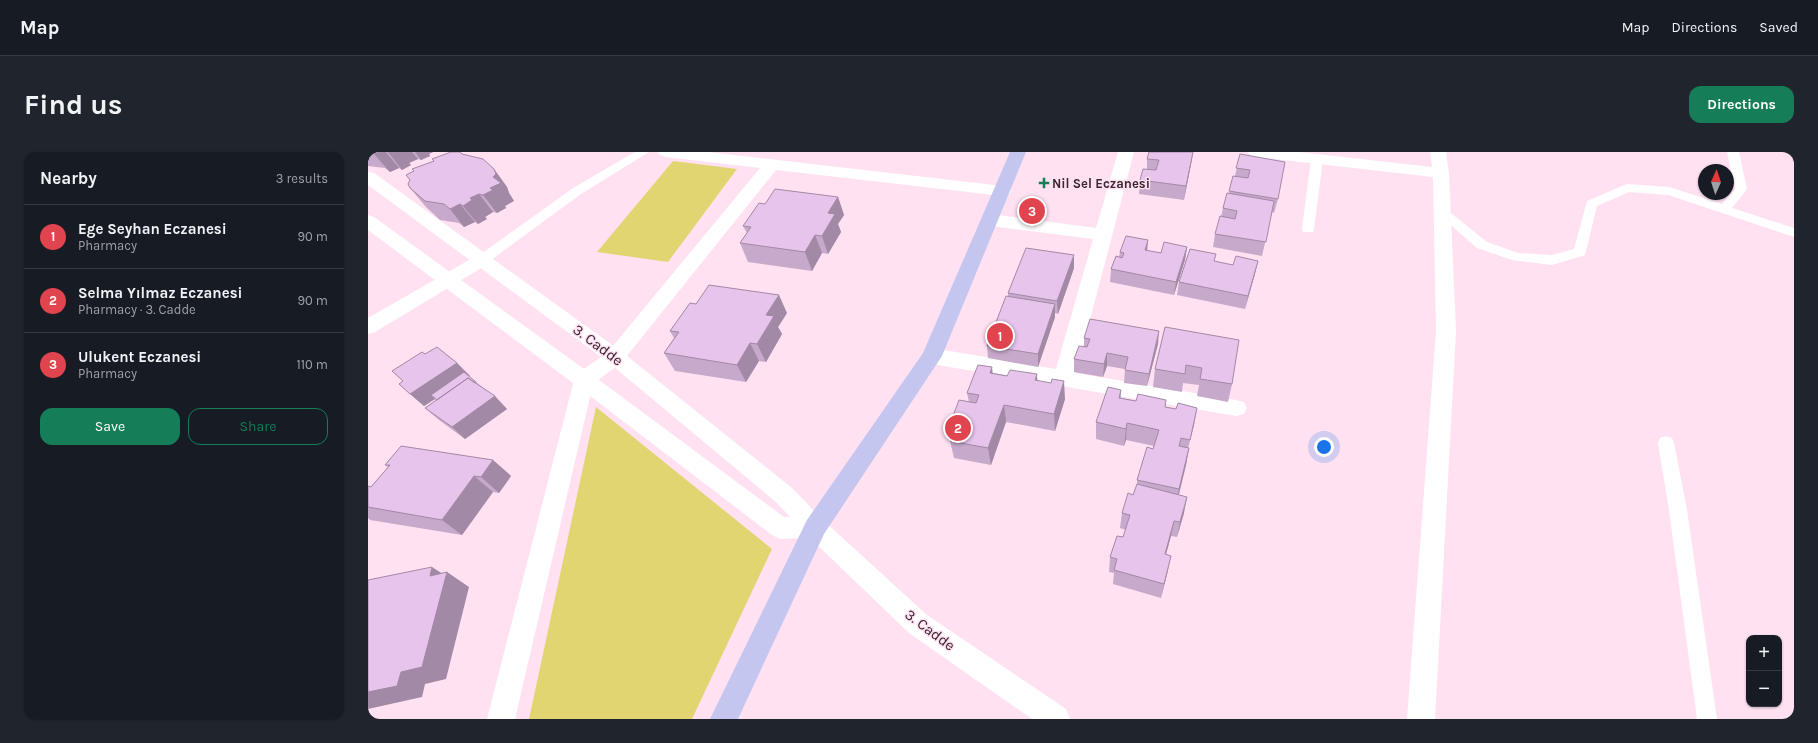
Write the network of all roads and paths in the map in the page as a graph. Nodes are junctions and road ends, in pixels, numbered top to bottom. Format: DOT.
graph roads {
  1 [pos="643,152"];
  2 [pos="666,152"];
  3 [pos="1018,152"];
  4 [pos="1126,152"];
  5 [pos="1256,152"];
  6 [pos="1438,152"];
  7 [pos="1733,152"];
  8 [pos="1316,159"];
  9 [pos="771,165"];
  10 [pos="1442,173"];
  11 [pos="368,177"];
  12 [pos="1003,191"];
  13 [pos="1724,210"];
  14 [pos="1443,213"];
  15 [pos="990,220"];
  16 [pos="368,221"];
  17 [pos="1308,230"];
  18 [pos="1794,233"];
  19 [pos="1104,235"];
  20 [pos="482,260"];
  21 [pos="447,281"];
  22 [pos="368,327"];
  23 [pos="932,356"];
  24 [pos="615,357"];
  25 [pos="1064,378"];
  26 [pos="584,380"];
  27 [pos="1236,408"];
  28 [pos="1666,444"];
  29 [pos="815,527"];
  30 [pos="501,719"];
  31 [pos="724,719"];
  32 [pos="1056,719"];
  33 [pos="1421,719"];
  34 [pos="1707,719"];
  1 -- 20 [label="lane"];
  2 -- 9 [label="street"];
  3 -- 12 [label="main road"];
  4 -- 19 [label="street"];
  5 -- 8 [label="street"];
  6 -- 10 [label="street"];
  7 -- 13 [label="lane"];
  8 -- 10 [label="street"];
  8 -- 17 [label="lane"];
  9 -- 12 [label="street"];
  9 -- 24 [label="street"];
  10 -- 14 [label="street"];
  11 -- 20 [label="street, 3. Cadde"];
  12 -- 15 [label="main road"];
  13 -- 14 [label="lane"];
  13 -- 18 [label="lane"];
  14 -- 33 [label="street"];
  15 -- 19 [label="street"];
  15 -- 23 [label="main road"];
  16 -- 21 [label="street"];
  19 -- 25 [label="street"];
  20 -- 21 [label="street"];
  20 -- 24 [label="street, 3. Cadde"];
  21 -- 22 [label="street"];
  21 -- 26 [label="street"];
  23 -- 25 [label="street"];
  23 -- 29 [label="main road"];
  24 -- 26 [label="street"];
  24 -- 29 [label="street, 3. Cadde"];
  25 -- 27 [label="street"];
  26 -- 29 [label="street"];
  26 -- 30 [label="street"];
  28 -- 34 [label="lane"];
  29 -- 31 [label="main road"];
  29 -- 32 [label="street, 3. Cadde"];
}
